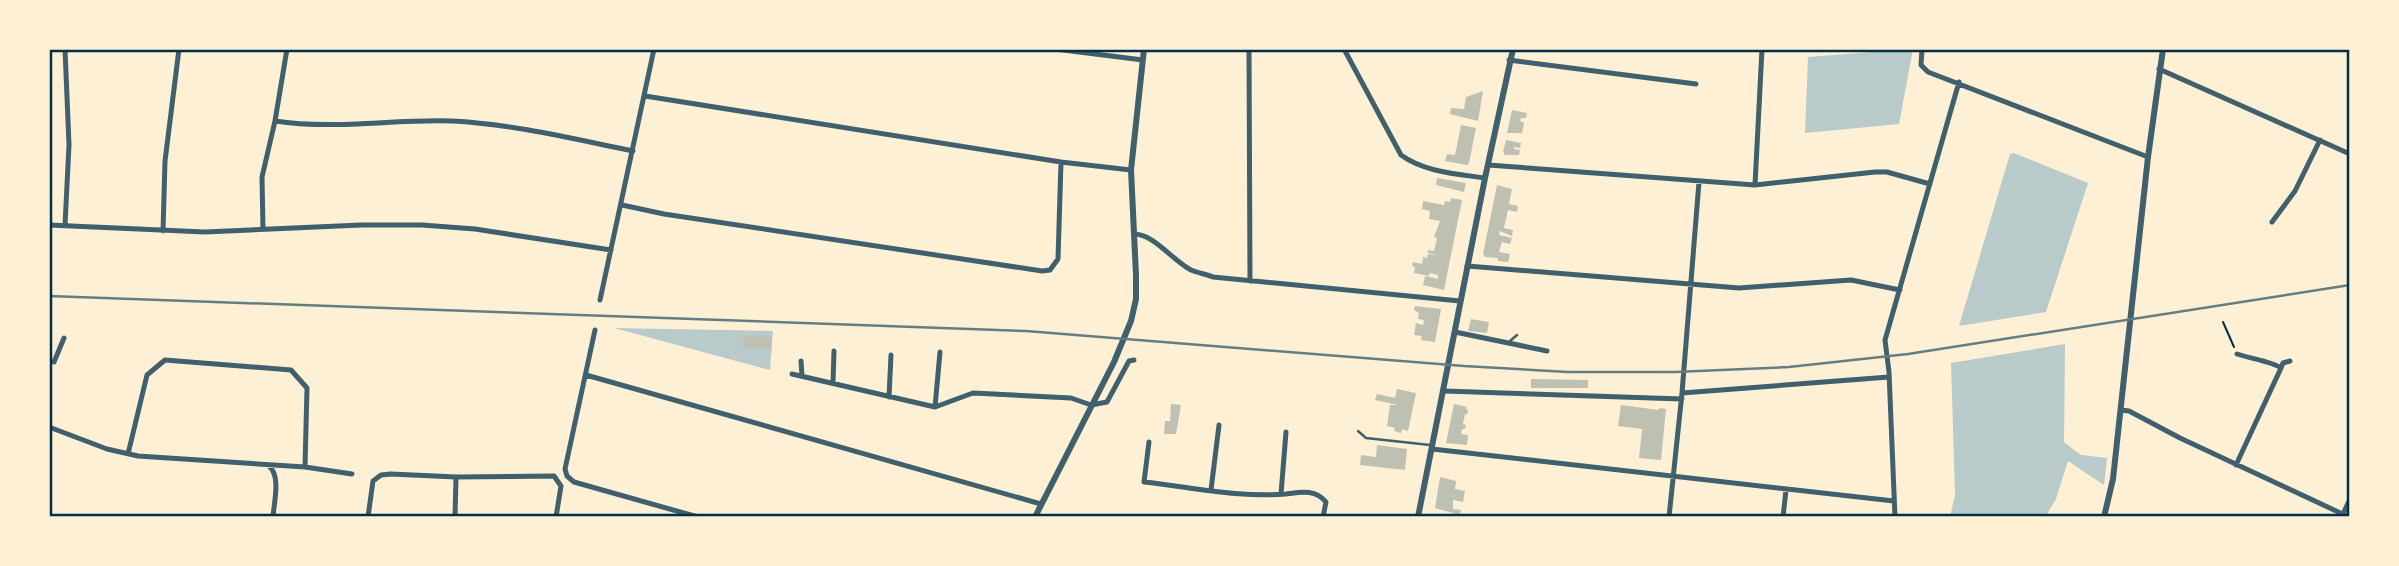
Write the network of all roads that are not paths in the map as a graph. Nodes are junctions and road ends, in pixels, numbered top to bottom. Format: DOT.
graph roads {
  1 [pos="65,49"];
  2 [pos="179,49"];
  3 [pos="286,49"];
  4 [pos="654,49"];
  5 [pos="1055,49"];
  6 [pos="1144,49"];
  7 [pos="1249,49"];
  8 [pos="1344,49"];
  9 [pos="1513,49"];
  10 [pos="1762,49"];
  11 [pos="1922,49"];
  12 [pos="2162,49"];
  13 [pos="1143,60"];
  14 [pos="1509,60"];
  15 [pos="2159,69"];
  16 [pos="1959,82"];
  17 [pos="1696,84"];
  18 [pos="645,96"];
  19 [pos="275,121"];
  20 [pos="2320,140"];
  21 [pos="633,151"];
  22 [pos="2350,154"];
  23 [pos="2148,156"];
  24 [pos="1060,162"];
  25 [pos="1488,165"];
  26 [pos="1131,170"];
  27 [pos="1485,178"];
  28 [pos="1699,183"];
  29 [pos="1930,184"];
  30 [pos="1755,185"];
  31 [pos="622,205"];
  32 [pos="2272,222"];
  33 [pos="49,225"];
  34 [pos="65,225"];
  35 [pos="263,229"];
  36 [pos="163,231"];
  37 [pos="1134,234"];
  38 [pos="611,250"];
  39 [pos="1467,266"];
  40 [pos="1250,281"];
  41 [pos="1692,284"];
  42 [pos="1900,290"];
  43 [pos="600,300"];
  44 [pos="1460,301"];
  45 [pos="595,330"];
  46 [pos="1455,332"];
  47 [pos="1517,335"];
  48 [pos="64,338"];
  49 [pos="1507,343"];
  50 [pos="49,349"];
  51 [pos="834,351"];
  52 [pos="1547,351"];
  53 [pos="940,352"];
  54 [pos="58,353"];
  55 [pos="2237,354"];
  56 [pos="891,355"];
  57 [pos="1135,360"];
  58 [pos="801,361"];
  59 [pos="2290,361"];
  60 [pos="54,362"];
  61 [pos="2281,368"];
  62 [pos="792,374"];
  63 [pos="586,375"];
  64 [pos="1889,375"];
  65 [pos="802,376"];
  66 [pos="832,383"];
  67 [pos="1444,391"];
  68 [pos="1682,393"];
  69 [pos="889,397"];
  70 [pos="1091,405"];
  71 [pos="935,407"];
  72 [pos="2121,410"];
  73 [pos="1219,425"];
  74 [pos="49,427"];
  75 [pos="1358,431"];
  76 [pos="1286,432"];
  77 [pos="1149,442"];
  78 [pos="1433,447"];
  79 [pos="128,454"];
  80 [pos="266,465"];
  81 [pos="2235,465"];
  82 [pos="304,467"];
  83 [pos="352,474"];
  84 [pos="567,476"];
  85 [pos="456,477"];
  86 [pos="1675,477"];
  87 [pos="559,481"];
  88 [pos="1211,490"];
  89 [pos="1786,490"];
  90 [pos="1281,494"];
  91 [pos="2350,499"];
  92 [pos="1894,501"];
  93 [pos="1041,504"];
  94 [pos="2346,516"];
  95 [pos="273,517"];
  96 [pos="368,517"];
  97 [pos="455,517"];
  98 [pos="556,517"];
  99 [pos="698,517"];
  100 [pos="1035,517"];
  101 [pos="1323,517"];
  102 [pos="1418,517"];
  103 [pos="1669,517"];
  104 [pos="1783,517"];
  105 [pos="1895,517"];
  106 [pos="2104,517"];
  1 -- 34 [label="street"];
  2 -- 36 [label="street"];
  3 -- 19 [label="street"];
  4 -- 18 [label="street"];
  5 -- 13 [label="street"];
  6 -- 13 [label="street"];
  7 -- 40 [label="street"];
  8 -- 27 [label="street"];
  9 -- 14 [label="street"];
  10 -- 30 [label="street"];
  11 -- 16 [label="street"];
  12 -- 15 [label="street"];
  13 -- 26 [label="street"];
  14 -- 17 [label="street"];
  14 -- 25 [label="street"];
  15 -- 20 [label="street"];
  15 -- 23 [label="street"];
  16 -- 23 [label="street"];
  16 -- 29 [label="street"];
  18 -- 21 [label="street"];
  18 -- 24 [label="street"];
  19 -- 21 [label="street"];
  19 -- 35 [label="street"];
  20 -- 22 [label="street"];
  20 -- 32 [label="street"];
  21 -- 31 [label="street"];
  23 -- 72 [label="street"];
  24 -- 26 [label="street"];
  24 -- 31 [label="street"];
  25 -- 27 [label="street"];
  25 -- 28 [label="street"];
  26 -- 37 [label="street"];
  27 -- 39 [label="street"];
  28 -- 30 [label="street"];
  28 -- 41 [label="street"];
  29 -- 30 [label="street"];
  29 -- 42 [label="street"];
  31 -- 38 [label="street"];
  33 -- 34 [label="street"];
  34 -- 36 [label="street"];
  35 -- 36 [label="street"];
  35 -- 38 [label="street"];
  37 -- 40 [label="street"];
  37 -- 70 [label="street"];
  38 -- 43 [label="street"];
  39 -- 41 [label="street"];
  39 -- 44 [label="street"];
  40 -- 44 [label="street"];
  41 -- 42 [label="street"];
  41 -- 68 [label="street"];
  42 -- 64 [label="street"];
  44 -- 46 [label="street"];
  45 -- 63 [label="street"];
  46 -- 49 [label="street"];
  46 -- 67 [label="street"];
  47 -- 49 [label="lane"];
  48 -- 54 [label="street"];
  49 -- 52 [label="street"];
  50 -- 54 [label="street"];
  51 -- 66 [label="street"];
  53 -- 71 [label="street"];
  54 -- 60 [label="street"];
  55 -- 61 [label="street"];
  56 -- 69 [label="street"];
  57 -- 70 [label="street"];
  58 -- 65 [label="street"];
  59 -- 61 [label="street"];
  61 -- 81 [label="street"];
  62 -- 65 [label="street"];
  63 -- 84 [label="street"];
  63 -- 93 [label="street"];
  64 -- 68 [label="street"];
  64 -- 92 [label="street"];
  65 -- 66 [label="street"];
  66 -- 69 [label="street"];
  67 -- 68 [label="street"];
  67 -- 78 [label="street"];
  68 -- 86 [label="street"];
  69 -- 71 [label="street"];
  70 -- 71 [label="street"];
  70 -- 93 [label="street"];
  72 -- 81 [label="street"];
  72 -- 106 [label="street"];
  73 -- 88 [label="street"];
  74 -- 79 [label="street"];
  75 -- 78 [label="lane"];
  76 -- 90 [label="street"];
  77 -- 88 [label="street"];
  78 -- 86 [label="street"];
  78 -- 102 [label="street"];
  79 -- 80 [label="street"];
  79 -- 82 [label="street"];
  80 -- 82 [label="street"];
  80 -- 95 [label="street"];
  81 -- 94 [label="street"];
  82 -- 83 [label="street"];
  84 -- 87 [label="lane"];
  84 -- 99 [label="street"];
  85 -- 87 [label="street"];
  85 -- 96 [label="street"];
  85 -- 97 [label="street"];
  86 -- 89 [label="street"];
  86 -- 103 [label="street"];
  87 -- 98 [label="street"];
  88 -- 90 [label="street"];
  89 -- 92 [label="street"];
  89 -- 104 [label="street"];
  90 -- 101 [label="street"];
  91 -- 94 [label="street"];
  92 -- 105 [label="street"];
  93 -- 100 [label="street"];
}
